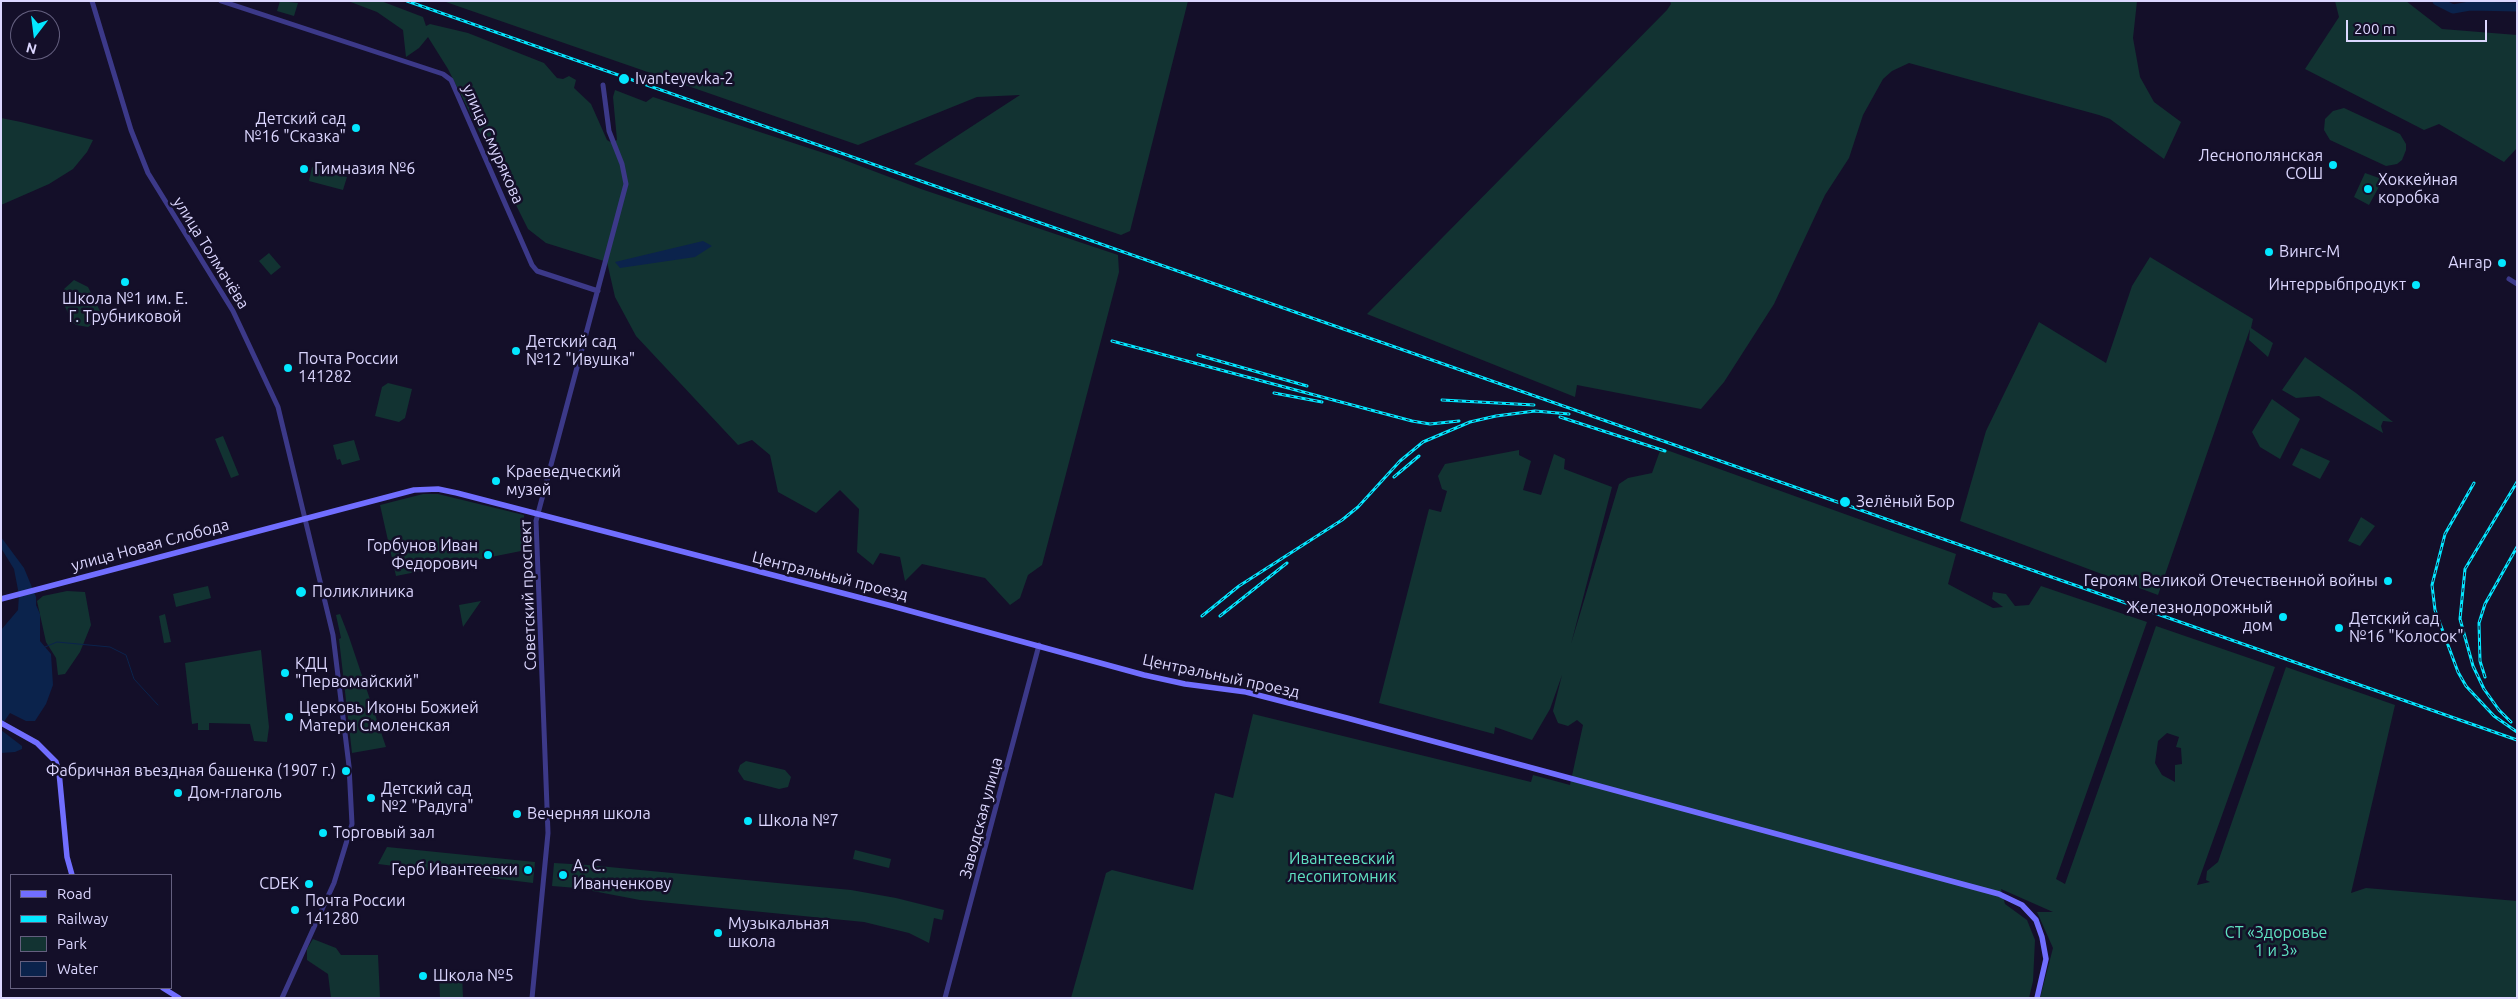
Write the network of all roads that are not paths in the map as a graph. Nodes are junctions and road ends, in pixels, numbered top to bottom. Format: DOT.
graph roads {
  1 [pos="92,1"];
  2 [pos="221,1"];
  3 [pos="603,85"];
  4 [pos="2508,279"];
  5 [pos="2517,284"];
  6 [pos="598,292"];
  7 [pos="537,514"];
  8 [pos="306,518"];
  9 [pos="3,598"];
  10 [pos="1039,645"];
  11 [pos="1,723"];
  12 [pos="72,874"];
  13 [pos="165,989"];
  14 [pos="179,998"];
  15 [pos="282,998"];
  16 [pos="532,998"];
  17 [pos="945,998"];
  18 [pos="2037,998"];
  1 -- 8 [label="street, улица Толмачёва"];
  2 -- 6 [label="street, улица Смурякова"];
  3 -- 6 [label="street, Советский проспект"];
  4 -- 5 [label="street"];
  6 -- 7 [label="street, Советский проспект"];
  7 -- 8 [label="main road, Центральный проезд"];
  7 -- 10 [label="main road, Центральный проезд"];
  7 -- 16 [label="street, Советский проспект"];
  8 -- 9 [label="main road, улица Новая Слобода"];
  8 -- 15 [label="street, улица Толмачёва"];
  10 -- 17 [label="street, Заводская улица"];
  10 -- 18 [label="main road, Центральный проезд"];
  11 -- 12 [label="main road"];
  13 -- 14 [label="main road"];
}
